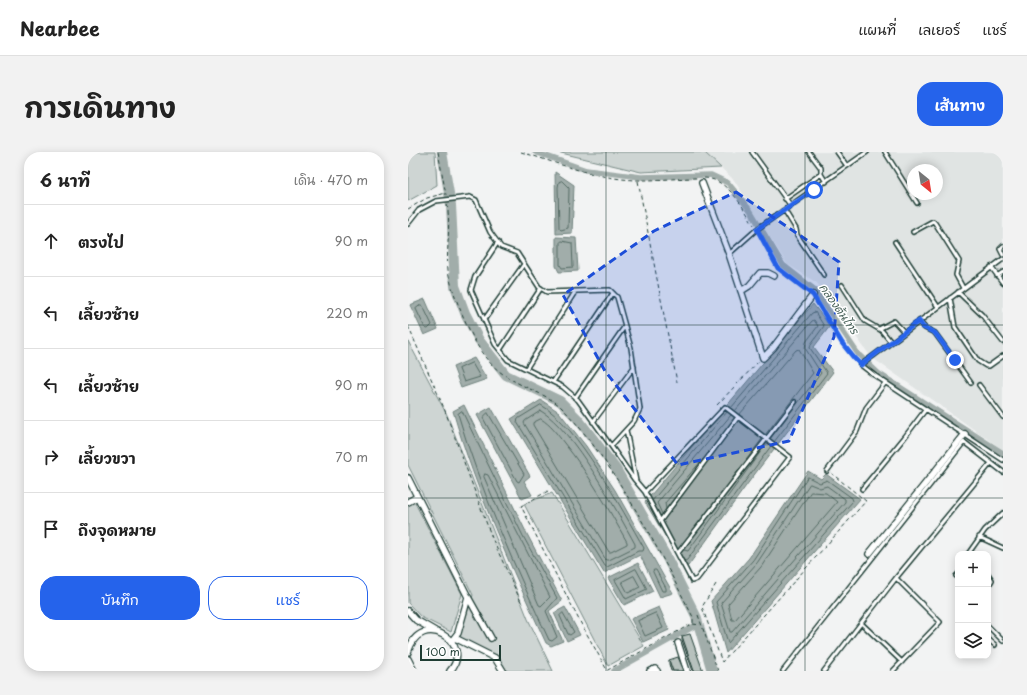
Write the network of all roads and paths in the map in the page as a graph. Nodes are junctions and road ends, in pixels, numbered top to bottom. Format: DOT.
graph roads {
  1 [pos="438,152"];
  2 [pos="521,152"];
  3 [pos="752,152"];
  4 [pos="809,152"];
  5 [pos="837,152"];
  6 [pos="867,152"];
  7 [pos="885,152"];
  8 [pos="847,166"];
  9 [pos="820,174"];
  10 [pos="638,180"];
  11 [pos="826,182"];
  12 [pos="702,183"];
  13 [pos="446,193"];
  14 [pos="785,198"];
  15 [pos="916,203"];
  16 [pos="791,206"];
  17 [pos="408,209"];
  18 [pos="785,211"];
  19 [pos="408,224"];
  20 [pos="758,229"];
  21 [pos="913,232"];
  22 [pos="498,242"];
  23 [pos="895,242"];
  24 [pos="1003,246"];
  25 [pos="729,254"];
  26 [pos="1003,255"];
  27 [pos="1003,258"];
  28 [pos="524,264"];
  29 [pos="991,267"];
  30 [pos="1003,272"];
  31 [pos="774,276"];
  32 [pos="824,276"];
  33 [pos="998,276"];
  34 [pos="1003,284"];
  35 [pos="842,285"];
  36 [pos="541,288"];
  37 [pos="963,288"];
  38 [pos="741,291"];
  39 [pos="575,292"];
  40 [pos="958,292"];
  41 [pos="613,293"];
  42 [pos="813,295"];
  43 [pos="950,298"];
  44 [pos="938,307"];
  45 [pos="484,320"];
  46 [pos="919,321"];
  47 [pos="408,326"];
  48 [pos="625,326"];
  49 [pos="879,329"];
  50 [pos="904,332"];
  51 [pos="892,342"];
  52 [pos="1003,342"];
  53 [pos="500,350"];
  54 [pos="1003,356"];
  55 [pos="762,358"];
  56 [pos="861,365"];
  57 [pos="634,367"];
  58 [pos="526,369"];
  59 [pos="553,382"];
  60 [pos="677,382"];
  61 [pos="885,383"];
  62 [pos="971,383"];
  63 [pos="979,384"];
  64 [pos="575,398"];
  65 [pos="795,402"];
  66 [pos="717,405"];
  67 [pos="926,409"];
  68 [pos="738,417"];
  69 [pos="1003,417"];
  70 [pos="593,422"];
  71 [pos="626,430"];
  72 [pos="965,434"];
  73 [pos="766,439"];
  74 [pos="611,446"];
  75 [pos="1003,460"];
  76 [pos="991,463"];
  77 [pos="827,470"];
  78 [pos="1003,472"];
  79 [pos="408,478"];
  80 [pos="636,482"];
  81 [pos="862,488"];
  82 [pos="548,491"];
  83 [pos="645,492"];
  84 [pos="417,497"];
  85 [pos="408,502"];
  86 [pos="1003,513"];
  87 [pos="661,520"];
  88 [pos="979,537"];
  89 [pos="1003,548"];
  90 [pos="970,551"];
  91 [pos="678,553"];
  92 [pos="869,554"];
  93 [pos="896,578"];
  94 [pos="716,584"];
  95 [pos="468,597"];
  96 [pos="522,604"];
  97 [pos="408,611"];
  98 [pos="698,615"];
  99 [pos="693,623"];
  100 [pos="861,623"];
  101 [pos="701,625"];
  102 [pos="991,629"];
  103 [pos="436,632"];
  104 [pos="491,638"];
  105 [pos="453,640"];
  106 [pos="1003,641"];
  107 [pos="991,642"];
  108 [pos="678,643"];
  109 [pos="995,645"];
  110 [pos="408,652"];
  111 [pos="408,659"];
  112 [pos="902,662"];
  113 [pos="414,671"];
  114 [pos="450,671"];
  115 [pos="503,671"];
  116 [pos="607,671"];
  117 [pos="650,671"];
  118 [pos="657,671"];
  119 [pos="687,671"];
  120 [pos="718,671"];
  121 [pos="783,671"];
  122 [pos="825,671"];
  123 [pos="893,671"];
  1 -- 13 [label="path"];
  2 -- 10 [label="path"];
  3 -- 14 [label="lane"];
  4 -- 9 [label="lane"];
  5 -- 8 [label="lane"];
  6 -- 8 [label="lane"];
  7 -- 15 [label="lane"];
  8 -- 11 [label="lane"];
  9 -- 11 [label="lane"];
  9 -- 14 [label="lane"];
  10 -- 20 [label="path"];
  10 -- 60 [label="path"];
  11 -- 16 [label="lane"];
  12 -- 25 [label="street"];
  13 -- 17 [label="path"];
  13 -- 99 [label="path"];
  14 -- 16 [label="lane"];
  16 -- 18 [label="lane"];
  18 -- 20 [label="lane"];
  18 -- 32 [label="lane"];
  19 -- 22 [label="lane, bridge"];
  20 -- 25 [label="lane"];
  20 -- 42 [label="path"];
  21 -- 37 [label="lane"];
  22 -- 28 [label="lane"];
  22 -- 45 [label="lane"];
  23 -- 44 [label="lane"];
  24 -- 26 [label="lane"];
  25 -- 38 [label="street"];
  27 -- 29 [label="lane"];
  28 -- 36 [label="lane"];
  28 -- 45 [label="lane"];
  29 -- 33 [label="lane"];
  29 -- 37 [label="lane"];
  30 -- 33 [label="lane"];
  31 -- 38 [label="street"];
  33 -- 34 [label="lane"];
  35 -- 49 [label="lane"];
  36 -- 39 [label="lane"];
  36 -- 53 [label="lane"];
  37 -- 40 [label="lane"];
  38 -- 55 [label="street"];
  39 -- 41 [label="lane"];
  39 -- 58 [label="lane"];
  40 -- 43 [label="lane"];
  40 -- 52 [label="lane"];
  41 -- 48 [label="lane"];
  41 -- 59 [label="lane"];
  42 -- 55 [label="street"];
  42 -- 56 [label="path"];
  43 -- 44 [label="lane"];
  43 -- 54 [label="lane"];
  44 -- 46 [label="lane"];
  45 -- 53 [label="lane"];
  46 -- 50 [label="lane"];
  46 -- 62 [label="lane"];
  47 -- 96 [label="path"];
  48 -- 57 [label="lane"];
  48 -- 64 [label="lane"];
  49 -- 50 [label="lane"];
  49 -- 51 [label="lane"];
  50 -- 51 [label="lane"];
  51 -- 56 [label="lane"];
  53 -- 58 [label="lane"];
  55 -- 66 [label="path"];
  56 -- 61 [label="lane"];
  57 -- 70 [label="lane"];
  57 -- 71 [label="lane"];
  58 -- 59 [label="lane"];
  59 -- 64 [label="lane"];
  61 -- 67 [label="lane"];
  61 -- 77 [label="lane"];
  63 -- 69 [label="lane"];
  64 -- 70 [label="lane"];
  65 -- 73 [label="lane"];
  67 -- 72 [label="lane"];
  67 -- 81 [label="lane"];
  68 -- 73 [label="lane"];
  68 -- 83 [label="lane"];
  68 -- 87 [label="lane"];
  70 -- 74 [label="lane"];
  71 -- 74 [label="lane"];
  71 -- 80 [label="lane"];
  72 -- 75 [label="lane"];
  72 -- 92 [label="street"];
  73 -- 91 [label="lane"];
  73 -- 91 [label="lane"];
  74 -- 80 [label="lane"];
  76 -- 78 [label="lane"];
  76 -- 93 [label="lane"];
  76 -- 121 [label="lane"];
  77 -- 94 [label="path"];
  79 -- 84 [label="street"];
  80 -- 83 [label="lane"];
  82 -- 116 [label="path"];
  83 -- 87 [label="lane"];
  84 -- 85 [label="street"];
  84 -- 95 [label="street"];
  86 -- 88 [label="lane"];
  87 -- 91 [label="lane"];
  88 -- 89 [label="lane"];
  88 -- 90 [label="lane"];
  93 -- 100 [label="lane"];
  93 -- 112 [label="lane"];
  95 -- 104 [label="street"];
  95 -- 105 [label="street"];
  97 -- 103 [label="street"];
  98 -- 101 [label="path"];
  99 -- 101 [label="path"];
  99 -- 116 [label="path"];
  100 -- 112 [label="lane"];
  100 -- 122 [label="lane"];
  101 -- 120 [label="path"];
  102 -- 106 [label="lane"];
  103 -- 105 [label="street"];
  103 -- 110 [label="street"];
  105 -- 114 [label="street"];
  105 -- 115 [label="street"];
  107 -- 109 [label="lane"];
  108 -- 119 [label="street"];
  111 -- 113 [label="street"];
  112 -- 123 [label="lane"];
  117 -- 118 [label="street"];
}
